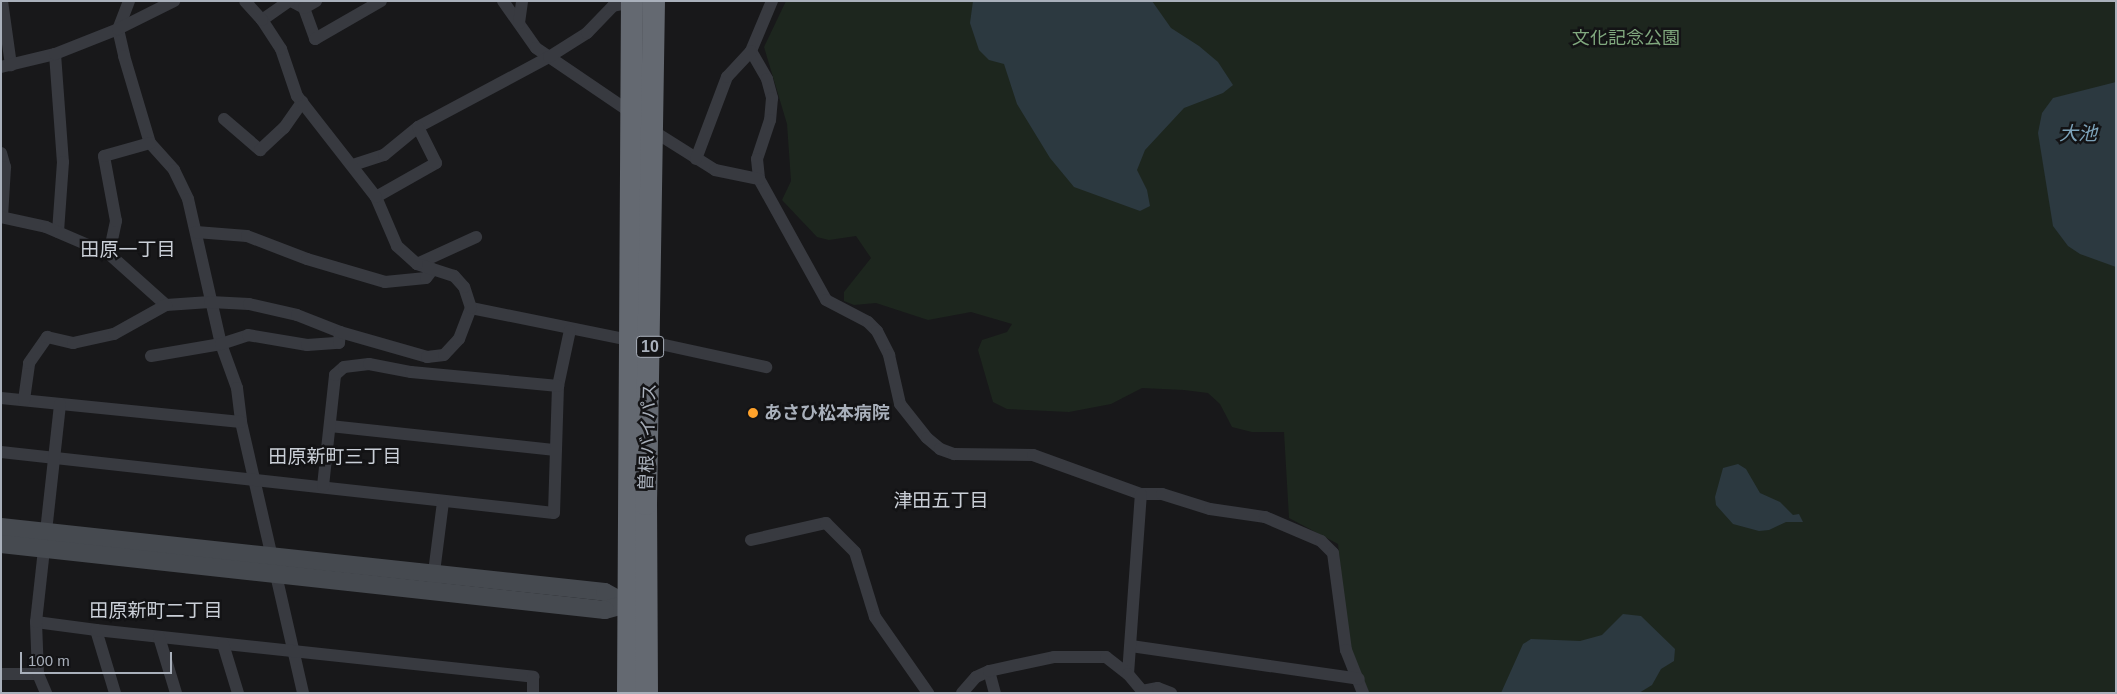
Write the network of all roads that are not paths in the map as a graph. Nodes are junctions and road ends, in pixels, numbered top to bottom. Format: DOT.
graph roads {
  1 [pos="2,1"];
  2 [pos="129,1"];
  3 [pos="174,1"];
  4 [pos="245,1"];
  5 [pos="290,1"];
  6 [pos="316,1"];
  7 [pos="381,1"];
  8 [pos="503,1"];
  9 [pos="522,1"];
  10 [pos="632,1"];
  11 [pos="654,1"];
  12 [pos="772,1"];
  13 [pos="304,8"];
  14 [pos="262,20"];
  15 [pos="519,23"];
  16 [pos="118,29"];
  17 [pos="751,51"];
  18 [pos="55,54"];
  19 [pos="549,57"];
  20 [pos="6,66"];
  21 [pos="302,102"];
  22 [pos="632,113"];
  23 [pos="224,119"];
  24 [pos="418,127"];
  25 [pos="653,132"];
  26 [pos="150,143"];
  27 [pos="1,152"];
  28 [pos="696,159"];
  29 [pos="353,165"];
  30 [pos="759,179"];
  31 [pos="376,197"];
  32 [pos="2,217"];
  33 [pos="58,232"];
  34 [pos="196,232"];
  35 [pos="476,237"];
  36 [pos="110,254"];
  37 [pos="417,264"];
  38 [pos="433,269"];
  39 [pos="210,302"];
  40 [pos="166,305"];
  41 [pos="471,308"];
  42 [pos="570,330"];
  43 [pos="340,332"];
  44 [pos="640,341"];
  45 [pos="221,344"];
  46 [pos="151,356"];
  47 [pos="766,366"];
  48 [pos="558,386"];
  49 [pos="1,398"];
  50 [pos="24,400"];
  51 [pos="60,404"];
  52 [pos="241,422"];
  53 [pos="330,426"];
  54 [pos="556,450"];
  55 [pos="1,452"];
  56 [pos="53,459"];
  57 [pos="255,480"];
  58 [pos="323,486"];
  59 [pos="1140,494"];
  60 [pos="443,502"];
  61 [pos="1,527"];
  62 [pos="44,540"];
  63 [pos="750,540"];
  64 [pos="1,544"];
  65 [pos="274,566"];
  66 [pos="637,568"];
  67 [pos="433,582"];
  68 [pos="605,592"];
  69 [pos="627,604"];
  70 [pos="604,610"];
  71 [pos="36,622"];
  72 [pos="96,630"];
  73 [pos="159,637"];
  74 [pos="637,638"];
  75 [pos="223,644"];
  76 [pos="1131,646"];
  77 [pos="293,652"];
  78 [pos="989,671"];
  79 [pos="1,674"];
  80 [pos="38,674"];
  81 [pos="1128,674"];
  82 [pos="1359,679"];
  83 [pos="1143,692"];
  84 [pos="46,693"];
  85 [pos="115,693"];
  86 [pos="176,693"];
  87 [pos="238,693"];
  88 [pos="302,693"];
  89 [pos="533,693"];
  90 [pos="628,693"];
  91 [pos="647,693"];
  92 [pos="928,693"];
  93 [pos="962,693"];
  94 [pos="995,693"];
  95 [pos="1171,693"];
  96 [pos="1362,693"];
  1 -- 20 [label="street"];
  2 -- 16 [label="street"];
  3 -- 16 [label="street"];
  4 -- 14 [label="street"];
  5 -- 13 [label="street"];
  5 -- 14 [label="street"];
  6 -- 13 [label="street"];
  7 -- 13 [label="street"];
  8 -- 15 [label="street"];
  9 -- 15 [label="street"];
  10 -- 19 [label="street"];
  10 -- 22 [label="highway, 曽根バイパス / 10"];
  11 -- 25 [label="highway, 曽根バイパス / 10"];
  12 -- 17 [label="street"];
  14 -- 21 [label="street"];
  15 -- 19 [label="street"];
  16 -- 18 [label="street"];
  16 -- 26 [label="street"];
  17 -- 28 [label="street"];
  17 -- 30 [label="street"];
  18 -- 20 [label="street"];
  18 -- 33 [label="street"];
  19 -- 22 [label="street"];
  19 -- 24 [label="street"];
  21 -- 23 [label="street"];
  21 -- 29 [label="street"];
  22 -- 25 [label="street"];
  22 -- 44 [label="highway, 曽根バイパス / 10"];
  24 -- 29 [label="street"];
  24 -- 31 [label="street"];
  25 -- 28 [label="street"];
  25 -- 44 [label="highway, 曽根バイパス / 10"];
  26 -- 34 [label="street"];
  26 -- 36 [label="street"];
  27 -- 32 [label="street"];
  28 -- 30 [label="street"];
  29 -- 31 [label="street"];
  30 -- 59 [label="street"];
  31 -- 37 [label="street"];
  32 -- 33 [label="street"];
  33 -- 36 [label="street"];
  34 -- 38 [label="street"];
  34 -- 39 [label="street"];
  35 -- 37 [label="street"];
  36 -- 40 [label="street"];
  37 -- 38 [label="street"];
  38 -- 41 [label="street"];
  39 -- 40 [label="street"];
  39 -- 43 [label="street"];
  39 -- 45 [label="street"];
  40 -- 50 [label="street"];
  41 -- 42 [label="street"];
  41 -- 43 [label="street"];
  42 -- 44 [label="street"];
  42 -- 48 [label="street"];
  43 -- 45 [label="street"];
  44 -- 47 [label="street"];
  44 -- 66 [label="highway, 曽根バイパス / 10"];
  45 -- 46 [label="street"];
  45 -- 52 [label="street"];
  48 -- 53 [label="street"];
  48 -- 54 [label="street"];
  49 -- 50 [label="street"];
  50 -- 51 [label="street"];
  51 -- 52 [label="street"];
  51 -- 56 [label="street"];
  52 -- 57 [label="street"];
  53 -- 54 [label="street"];
  53 -- 58 [label="street"];
  54 -- 60 [label="street"];
  55 -- 56 [label="street"];
  56 -- 57 [label="street"];
  56 -- 62 [label="street"];
  57 -- 58 [label="street"];
  57 -- 65 [label="street"];
  58 -- 60 [label="street"];
  59 -- 76 [label="street"];
  59 -- 82 [label="street"];
  60 -- 67 [label="street"];
  61 -- 62 [label="street"];
  62 -- 64 [label="street"];
  62 -- 65 [label="street"];
  62 -- 71 [label="street"];
  63 -- 92 [label="street"];
  65 -- 67 [label="street"];
  65 -- 77 [label="street"];
  66 -- 68 [label="street"];
  66 -- 69 [label="highway"];
  66 -- 74 [label="highway, 曽根バイパス / 10"];
  67 -- 68 [label="street"];
  67 -- 70 [label="street"];
  68 -- 69 [label="street"];
  69 -- 70 [label="street"];
  69 -- 74 [label="highway"];
  70 -- 74 [label="street"];
  71 -- 72 [label="street"];
  71 -- 80 [label="street"];
  72 -- 73 [label="street"];
  72 -- 85 [label="street"];
  73 -- 75 [label="street"];
  73 -- 86 [label="street"];
  74 -- 90 [label="highway, 曽根バイパス / 10"];
  74 -- 91 [label="highway, 曽根バイパス / 10"];
  75 -- 77 [label="street"];
  75 -- 87 [label="street"];
  76 -- 81 [label="street"];
  76 -- 82 [label="street"];
  77 -- 88 [label="street"];
  77 -- 89 [label="street"];
  78 -- 81 [label="street"];
  78 -- 93 [label="street"];
  78 -- 94 [label="street"];
  79 -- 80 [label="street"];
  80 -- 84 [label="street"];
  81 -- 83 [label="street"];
  82 -- 96 [label="street"];
  83 -- 95 [label="street"];
}
